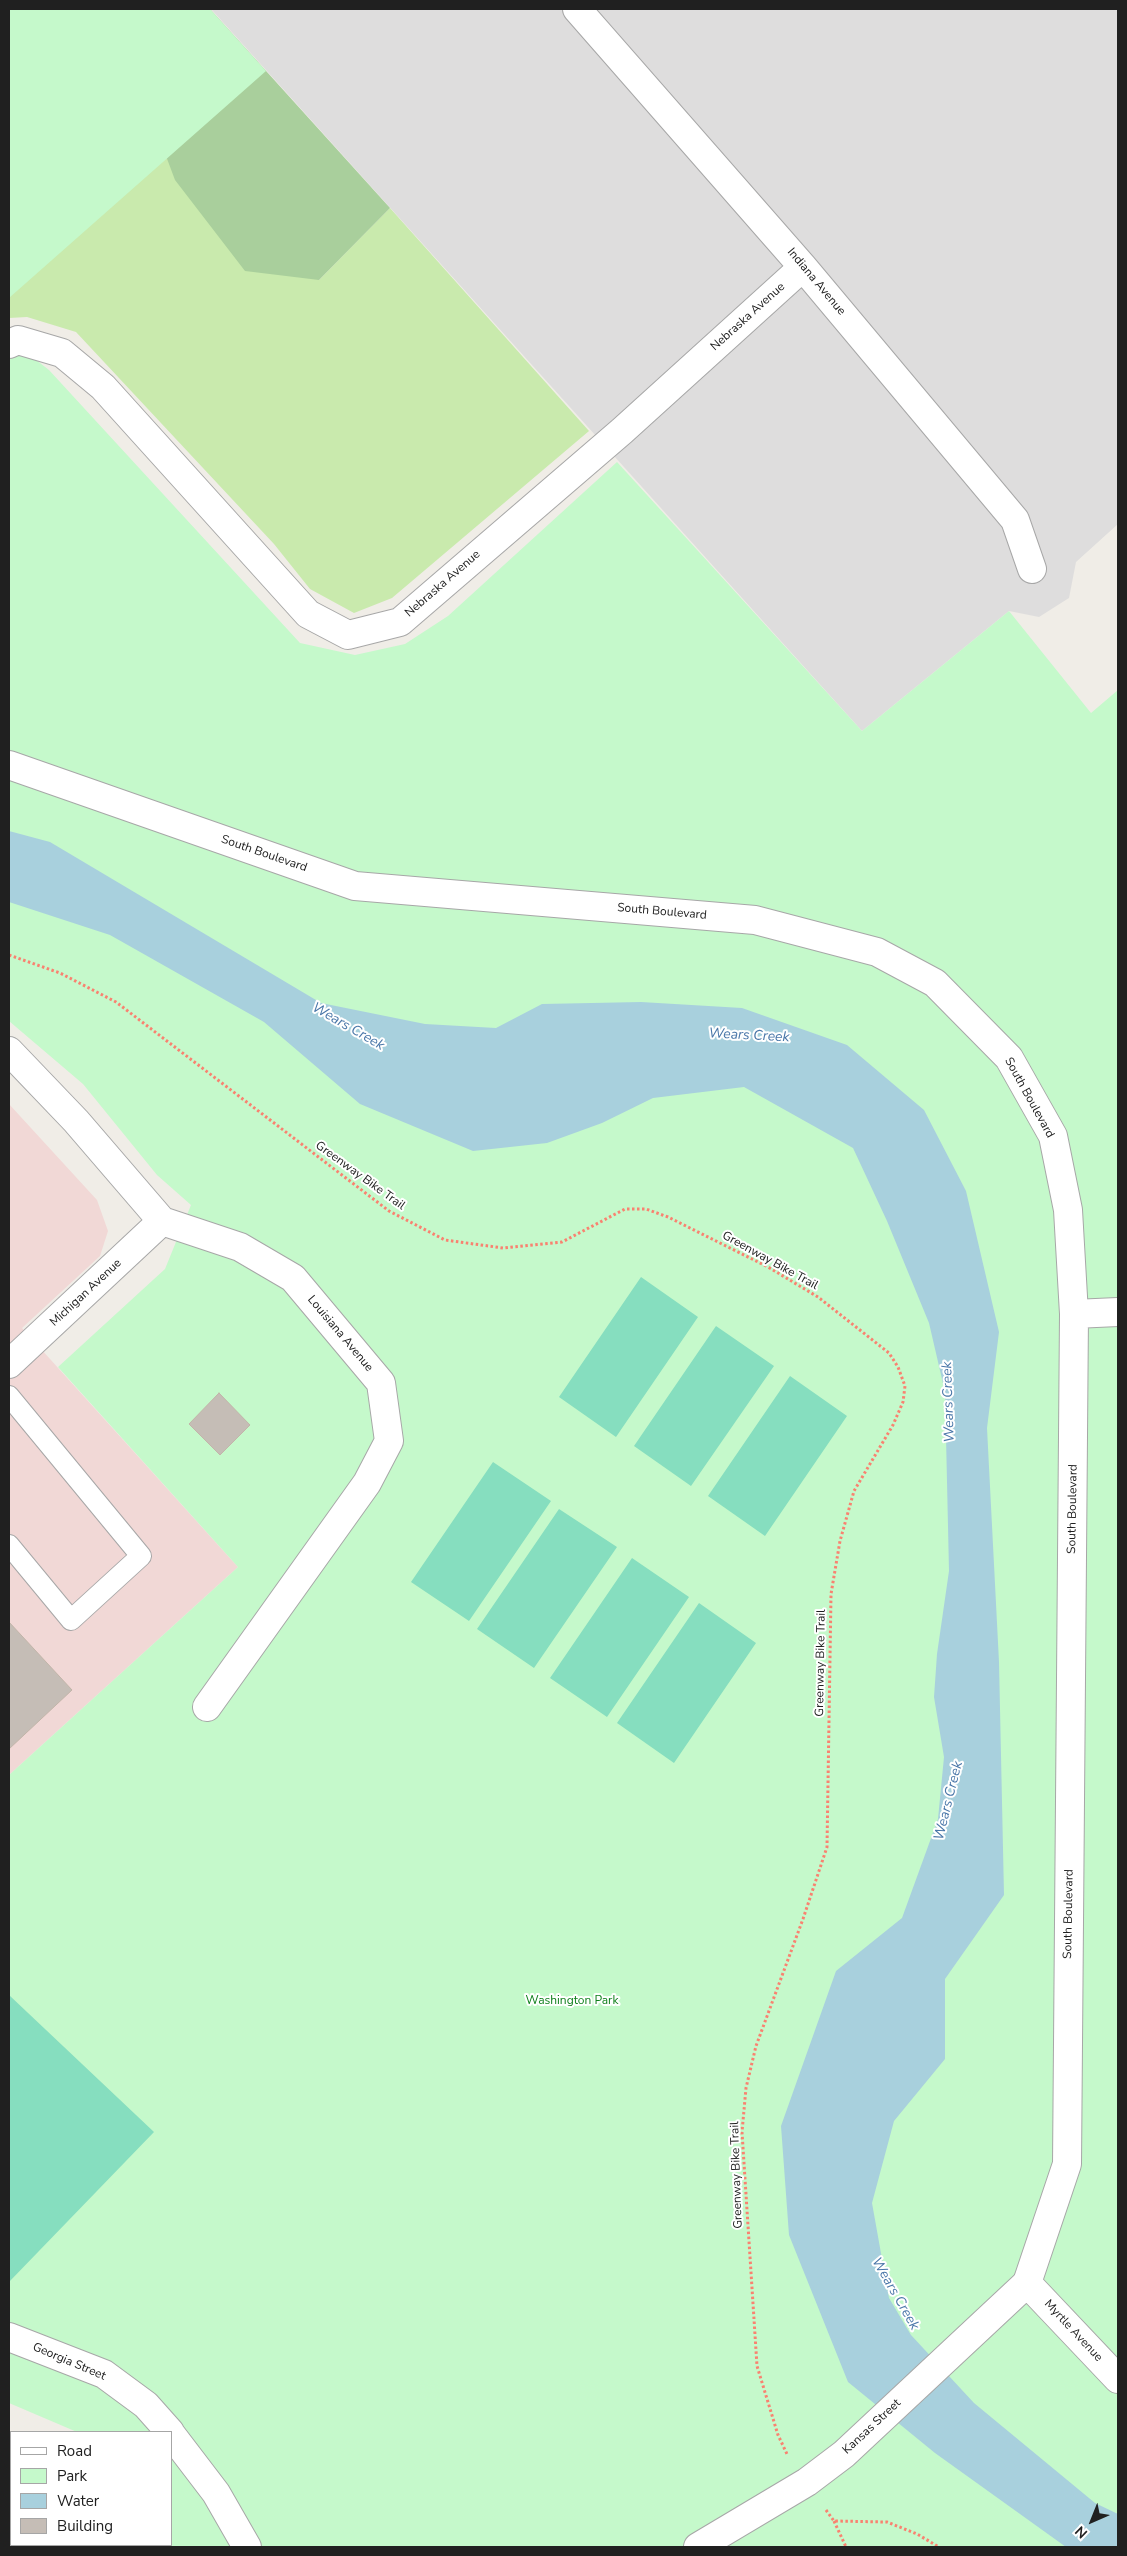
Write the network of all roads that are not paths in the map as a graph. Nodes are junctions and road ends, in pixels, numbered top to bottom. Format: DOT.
graph roads {
  1 [pos="577,9"];
  2 [pos="804,266"];
  3 [pos="9,344"];
  4 [pos="1032,569"];
  5 [pos="9,765"];
  6 [pos="9,1051"];
  7 [pos="162,1221"];
  8 [pos="1118,1312"];
  9 [pos="1074,1314"];
  10 [pos="9,1364"];
  11 [pos="9,1396"];
  12 [pos="9,1545"];
  13 [pos="207,1707"];
  14 [pos="1027,2283"];
  15 [pos="9,2337"];
  16 [pos="1118,2379"];
  17 [pos="168,2431"];
  18 [pos="172,2436"];
  19 [pos="248,2547"];
  20 [pos="698,2547"];
  1 -- 2 [label="street, Indiana Avenue"];
  2 -- 3 [label="street, Nebraska Avenue"];
  2 -- 4 [label="street, Indiana Avenue"];
  5 -- 9 [label="street, South Boulevard"];
  6 -- 7 [label="street"];
  7 -- 10 [label="street, Michigan Avenue"];
  7 -- 13 [label="street, Louisiana Avenue"];
  8 -- 9 [label="street"];
  9 -- 14 [label="street, South Boulevard"];
  11 -- 12 [label="lane"];
  14 -- 16 [label="street, Myrtle Avenue"];
  14 -- 20 [label="street, Kansas Street"];
  15 -- 17 [label="street, Georgia Street"];
  18 -- 19 [label="street, Georgia Street"];
}
